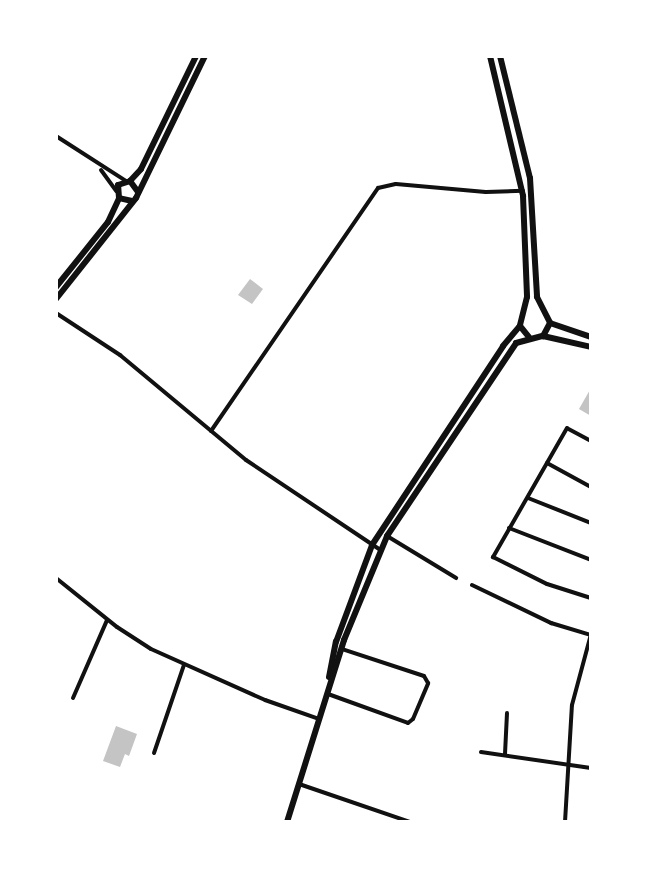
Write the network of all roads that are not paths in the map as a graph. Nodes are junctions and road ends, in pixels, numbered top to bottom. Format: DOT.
graph roads {
  1 [pos="196,56"];
  2 [pos="205,56"];
  3 [pos="490,56"];
  4 [pos="500,56"];
  5 [pos="56,136"];
  6 [pos="97,165"];
  7 [pos="128,181"];
  8 [pos="523,191"];
  9 [pos="138,193"];
  10 [pos="118,194"];
  11 [pos="132,201"];
  12 [pos="56,287"];
  13 [pos="56,299"];
  14 [pos="542,311"];
  15 [pos="56,313"];
  16 [pos="524,313"];
  17 [pos="550,323"];
  18 [pos="520,326"];
  19 [pos="543,336"];
  20 [pos="529,337"];
  21 [pos="591,337"];
  22 [pos="591,347"];
  23 [pos="211,431"];
  24 [pos="591,441"];
  25 [pos="547,463"];
  26 [pos="591,487"];
  27 [pos="528,498"];
  28 [pos="591,523"];
  29 [pos="509,528"];
  30 [pos="387,536"];
  31 [pos="372,545"];
  32 [pos="379,549"];
  33 [pos="591,560"];
  34 [pos="56,578"];
  35 [pos="456,578"];
  36 [pos="472,585"];
  37 [pos="591,598"];
  38 [pos="107,620"];
  39 [pos="591,634"];
  40 [pos="342,649"];
  41 [pos="584,660"];
  42 [pos="591,663"];
  43 [pos="184,664"];
  44 [pos="327,693"];
  45 [pos="73,698"];
  46 [pos="507,713"];
  47 [pos="319,719"];
  48 [pos="481,752"];
  49 [pos="154,753"];
  50 [pos="505,754"];
  51 [pos="567,762"];
  52 [pos="591,768"];
  53 [pos="299,784"];
  54 [pos="287,822"];
  55 [pos="410,822"];
  56 [pos="565,822"];
  1 -- 7 [label="street"];
  2 -- 9 [label="street"];
  3 -- 8 [label="street"];
  4 -- 14 [label="street"];
  5 -- 6 [label="street"];
  6 -- 7 [label="street"];
  6 -- 10 [label="street"];
  7 -- 9 [label="street"];
  7 -- 10 [label="street"];
  8 -- 16 [label="street"];
  8 -- 23 [label="street"];
  9 -- 11 [label="street"];
  10 -- 11 [label="street"];
  10 -- 12 [label="street"];
  11 -- 13 [label="street"];
  14 -- 16 [label="street"];
  14 -- 17 [label="street"];
  15 -- 23 [label="street"];
  16 -- 18 [label="street"];
  17 -- 19 [label="street"];
  17 -- 21 [label="street"];
  18 -- 20 [label="street"];
  18 -- 31 [label="street"];
  19 -- 20 [label="street"];
  19 -- 22 [label="street"];
  20 -- 30 [label="street"];
  23 -- 31 [label="street"];
  24 -- 25 [label="street"];
  25 -- 26 [label="street"];
  25 -- 27 [label="street"];
  27 -- 28 [label="street"];
  27 -- 29 [label="street"];
  29 -- 33 [label="street"];
  29 -- 37 [label="street"];
  30 -- 32 [label="street"];
  30 -- 35 [label="street"];
  31 -- 32 [label="street"];
  31 -- 44 [label="street"];
  32 -- 40 [label="street"];
  34 -- 38 [label="street"];
  36 -- 39 [label="street"];
  38 -- 43 [label="street"];
  38 -- 45 [label="street"];
  39 -- 41 [label="street"];
  40 -- 44 [label="street"];
  40 -- 44 [label="street"];
  41 -- 42 [label="street"];
  41 -- 51 [label="street"];
  43 -- 47 [label="street"];
  43 -- 49 [label="street"];
  44 -- 47 [label="street"];
  46 -- 50 [label="street"];
  47 -- 53 [label="street"];
  48 -- 50 [label="street"];
  50 -- 51 [label="street"];
  51 -- 52 [label="street"];
  51 -- 56 [label="street"];
  53 -- 54 [label="street"];
  53 -- 55 [label="street"];
}
